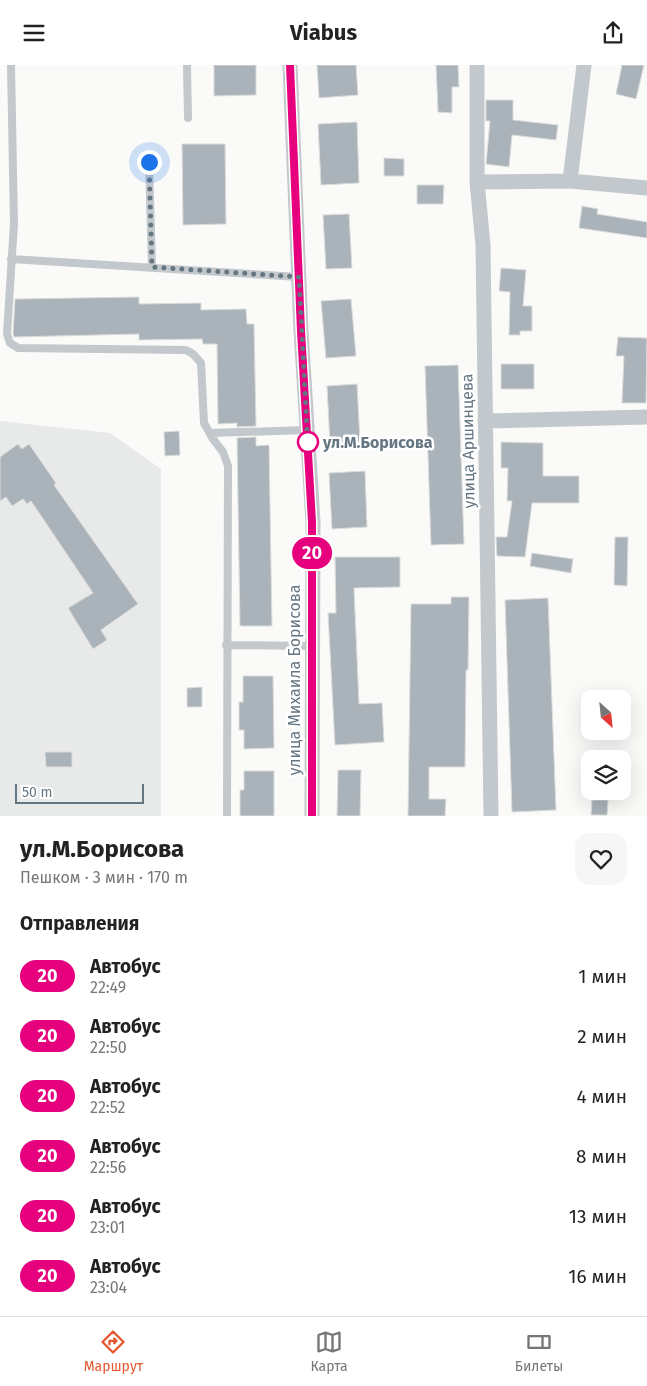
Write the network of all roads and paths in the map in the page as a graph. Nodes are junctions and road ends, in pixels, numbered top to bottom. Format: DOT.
graph roads {
  1 [pos="12,65"];
  2 [pos="187,65"];
  3 [pos="290,65"];
  4 [pos="477,65"];
  5 [pos="584,65"];
  6 [pos="188,117"];
  7 [pos="149,162"];
  8 [pos="570,181"];
  9 [pos="477,182"];
  10 [pos="646,186"];
  11 [pos="11,259"];
  12 [pos="152,267"];
  13 [pos="299,277"];
  14 [pos="647,417"];
  15 [pos="485,421"];
  16 [pos="307,430"];
  17 [pos="210,433"];
  18 [pos="226,645"];
  19 [pos="312,645"];
  20 [pos="226,816"];
  21 [pos="312,816"];
  22 [pos="491,816"];
  1 -- 11 [label="lane"];
  2 -- 6 [label="lane"];
  3 -- 13 [label="street, улица Михаила Борисова"];
  4 -- 9 [label="street, улица Аршинцева"];
  5 -- 8 [label="street"];
  7 -- 12 [label="lane"];
  8 -- 9 [label="street"];
  8 -- 10 [label="street"];
  9 -- 15 [label="street, улица Аршинцева"];
  11 -- 12 [label="lane"];
  11 -- 17 [label="lane"];
  12 -- 13 [label="lane"];
  13 -- 16 [label="street, улица Михаила Борисова"];
  14 -- 15 [label="street"];
  15 -- 22 [label="street, улица Аршинцева"];
  16 -- 17 [label="lane"];
  16 -- 19 [label="street, улица Михаила Борисова"];
  17 -- 18 [label="lane"];
  18 -- 19 [label="lane"];
  18 -- 20 [label="lane"];
  19 -- 21 [label="street, улица Михаила Борисова"];
}
